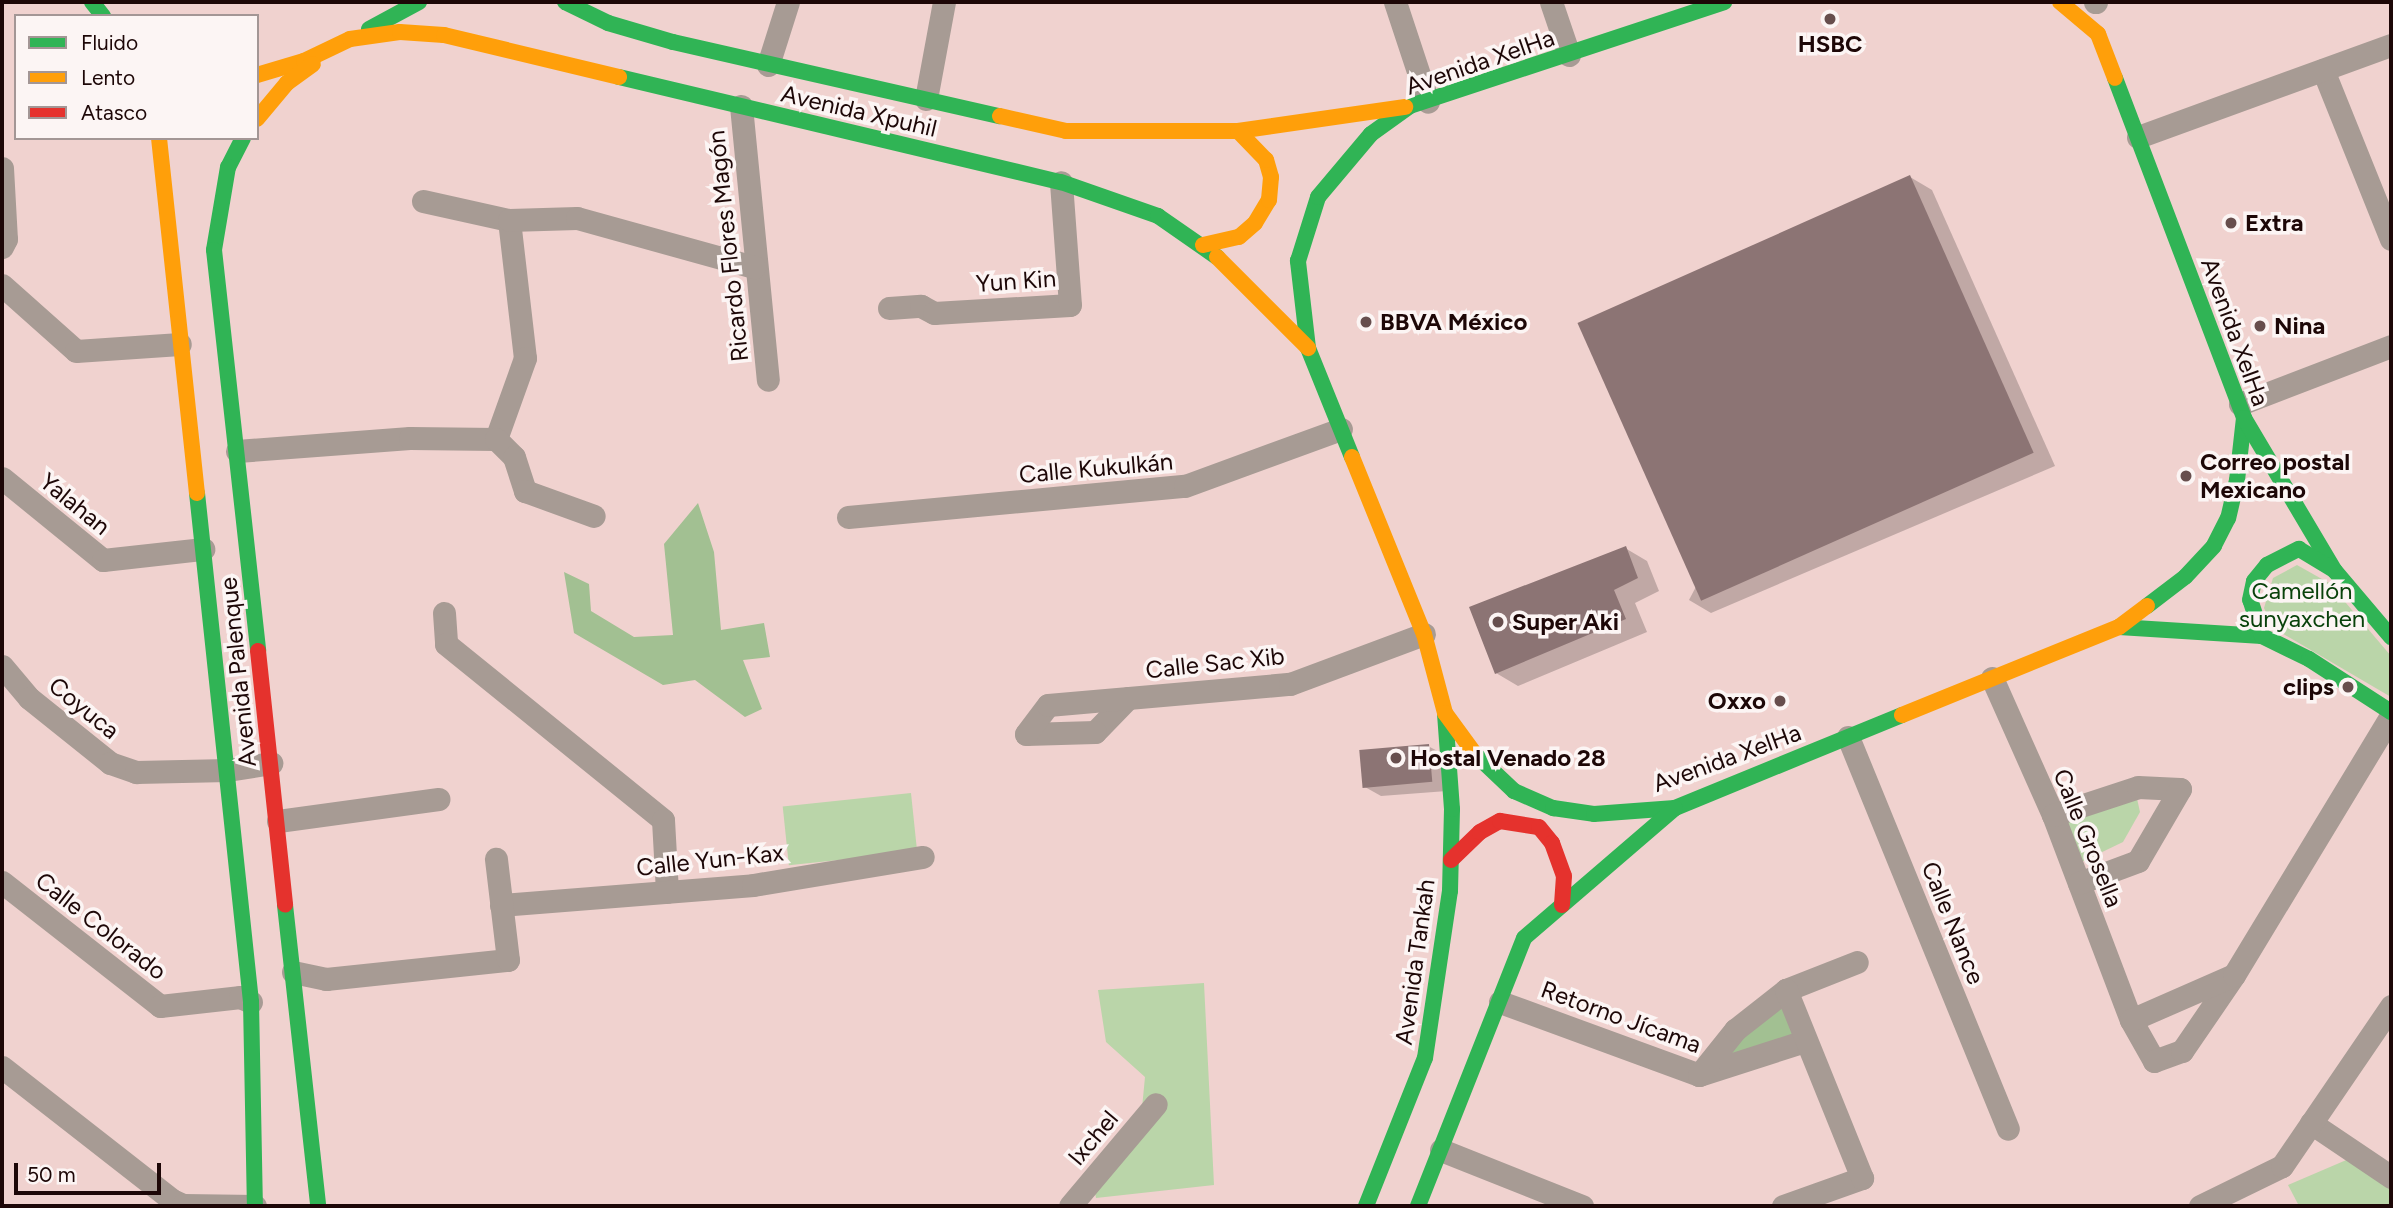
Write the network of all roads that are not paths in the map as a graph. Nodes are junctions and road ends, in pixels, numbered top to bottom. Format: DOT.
graph roads {
  1 [pos="419,2"];
  2 [pos="565,2"];
  3 [pos="788,2"];
  4 [pos="944,2"];
  5 [pos="1395,2"];
  6 [pos="1551,2"];
  7 [pos="1724,2"];
  8 [pos="2060,2"];
  9 [pos="2095,2"];
  10 [pos="2098,34"];
  11 [pos="350,39"];
  12 [pos="2391,45"];
  13 [pos="1569,55"];
  14 [pos="768,65"];
  15 [pos="2323,71"];
  16 [pos="259,74"];
  17 [pos="926,99"];
  18 [pos="1419,104"];
  19 [pos="741,106"];
  20 [pos="259,117"];
  21 [pos="1238,131"];
  22 [pos="2138,137"];
  23 [pos="159,140"];
  24 [pos="242,140"];
  25 [pos="2,168"];
  26 [pos="1061,182"];
  27 [pos="423,201"];
  28 [pos="509,220"];
  29 [pos="2391,239"];
  30 [pos="1203,244"];
  31 [pos="2,247"];
  32 [pos="754,267"];
  33 [pos="2,285"];
  34 [pos="889,308"];
  35 [pos="180,344"];
  36 [pos="2391,346"];
  37 [pos="1308,348"];
  38 [pos="768,380"];
  39 [pos="2242,411"];
  40 [pos="1341,429"];
  41 [pos="496,439"];
  42 [pos="237,451"];
  43 [pos="2,478"];
  44 [pos="594,516"];
  45 [pos="848,517"];
  46 [pos="203,549"];
  47 [pos="2335,571"];
  48 [pos="444,613"];
  49 [pos="2119,627"];
  50 [pos="1424,634"];
  51 [pos="2262,636"];
  52 [pos="2391,637"];
  53 [pos="5,676"];
  54 [pos="1992,678"];
  55 [pos="1128,698"];
  56 [pos="1445,713"];
  57 [pos="2391,714"];
  58 [pos="1848,737"];
  59 [pos="271,763"];
  60 [pos="228,770"];
  61 [pos="438,799"];
  62 [pos="1675,808"];
  63 [pos="2053,815"];
  64 [pos="278,821"];
  65 [pos="923,857"];
  66 [pos="496,859"];
  67 [pos="1451,860"];
  68 [pos="2,882"];
  69 [pos="2079,883"];
  70 [pos="667,892"];
  71 [pos="501,905"];
  72 [pos="1562,905"];
  73 [pos="1857,962"];
  74 [pos="293,972"];
  75 [pos="2234,975"];
  76 [pos="1786,990"];
  77 [pos="251,1002"];
  78 [pos="1500,1002"];
  79 [pos="2391,1006"];
  80 [pos="2132,1020"];
  81 [pos="1805,1041"];
  82 [pos="2,1066"];
  83 [pos="1699,1075"];
  84 [pos="1156,1104"];
  85 [pos="2311,1123"];
  86 [pos="2008,1129"];
  87 [pos="1441,1150"];
  88 [pos="2391,1177"];
  89 [pos="1807,1202"];
  90 [pos="168,1203"];
  91 [pos="255,1206"];
  92 [pos="318,1206"];
  93 [pos="1070,1206"];
  94 [pos="1366,1206"];
  95 [pos="1418,1206"];
  96 [pos="1582,1206"];
  97 [pos="1783,1206"];
  98 [pos="2200,1206"];
  1 -- 11 [label="street"];
  2 -- 14 [label="street, Avenida Xpuhil"];
  3 -- 14 [label="street"];
  4 -- 17 [label="street"];
  5 -- 18 [label="street"];
  6 -- 13 [label="street"];
  7 -- 13 [label="street, Avenida XelHa"];
  8 -- 10 [label="street, Avenida XelHa"];
  9 -- 10 [label="street"];
  10 -- 22 [label="street, Avenida XelHa"];
  11 -- 16 [label="street"];
  11 -- 19 [label="street, Avenida Xpuhil"];
  11 -- 20 [label="street"];
  12 -- 15 [label="street"];
  13 -- 18 [label="street, Avenida XelHa"];
  14 -- 17 [label="street, Avenida Xpuhil"];
  15 -- 22 [label="street"];
  15 -- 29 [label="street"];
  17 -- 21 [label="street, Avenida Xpuhil"];
  18 -- 21 [label="street, Avenida Xpuhil"];
  18 -- 37 [label="street, Avenida XelHa"];
  19 -- 26 [label="street, Avenida Xpuhil"];
  19 -- 32 [label="street, Ricardo Flores Magón"];
  21 -- 30 [label="street"];
  22 -- 39 [label="street, Avenida XelHa"];
  23 -- 35 [label="street, Avenida Palenque"];
  24 -- 42 [label="street, Avenida Palenque"];
  25 -- 31 [label="street"];
  26 -- 30 [label="street, Avenida Xpuhil"];
  26 -- 34 [label="street, Yun Kin"];
  27 -- 28 [label="street"];
  28 -- 32 [label="street"];
  28 -- 41 [label="street"];
  30 -- 37 [label="street, Avenida Xpuhil"];
  32 -- 38 [label="street, Ricardo Flores Magón"];
  33 -- 35 [label="street"];
  35 -- 46 [label="street, Avenida Palenque"];
  36 -- 39 [label="street"];
  37 -- 40 [label="street, Avenida XelHa"];
  39 -- 47 [label="street"];
  39 -- 49 [label="street, Avenida XelHa"];
  40 -- 45 [label="street, Calle Kukulkán"];
  40 -- 50 [label="street, Avenida XelHa"];
  41 -- 42 [label="street"];
  41 -- 44 [label="street"];
  42 -- 59 [label="street, Avenida Palenque"];
  43 -- 46 [label="street, Yalahan"];
  46 -- 60 [label="street, Avenida Palenque"];
  47 -- 51 [label="street"];
  47 -- 52 [label="street"];
  48 -- 70 [label="street"];
  49 -- 51 [label="street"];
  49 -- 54 [label="street, Avenida XelHa"];
  50 -- 55 [label="street, Calle Sac Xib"];
  50 -- 56 [label="street, Avenida XelHa"];
  51 -- 57 [label="street"];
  53 -- 60 [label="street, Coyuca"];
  54 -- 58 [label="street, Avenida XelHa"];
  54 -- 63 [label="street, Calle Grosella"];
  56 -- 62 [label="street, Avenida XelHa"];
  56 -- 67 [label="street, Avenida Tankah"];
  57 -- 75 [label="street, Calle Grosella"];
  58 -- 62 [label="street, Avenida XelHa"];
  58 -- 86 [label="street, Calle Nance"];
  59 -- 60 [label="street, Coyuca"];
  59 -- 64 [label="street, Avenida Palenque"];
  60 -- 77 [label="street, Avenida Palenque"];
  61 -- 64 [label="street"];
  62 -- 72 [label="street"];
  63 -- 69 [label="street, Calle Grosella"];
  63 -- 69 [label="street"];
  64 -- 74 [label="street, Avenida Palenque"];
  65 -- 70 [label="street, Calle Yun-Kax"];
  66 -- 71 [label="street"];
  67 -- 72 [label="street"];
  67 -- 94 [label="street, Avenida Tankah"];
  68 -- 77 [label="street, Calle Colorado"];
  69 -- 80 [label="street, Calle Grosella"];
  70 -- 71 [label="street, Calle Yun-Kax"];
  71 -- 74 [label="street"];
  72 -- 78 [label="street"];
  73 -- 76 [label="street"];
  74 -- 92 [label="street, Avenida Palenque"];
  75 -- 80 [label="street"];
  75 -- 80 [label="street, Calle Grosella"];
  76 -- 81 [label="street"];
  76 -- 83 [label="street"];
  77 -- 91 [label="street, Avenida Palenque"];
  78 -- 83 [label="street, Retorno Jícama"];
  78 -- 87 [label="street"];
  79 -- 85 [label="street"];
  81 -- 83 [label="street, Retorno Jícama"];
  81 -- 89 [label="street"];
  82 -- 90 [label="street"];
  84 -- 93 [label="street, Ixchel"];
  85 -- 88 [label="street"];
  85 -- 98 [label="street"];
  87 -- 95 [label="street"];
  87 -- 96 [label="street"];
  89 -- 97 [label="street"];
  90 -- 91 [label="street"];
}
